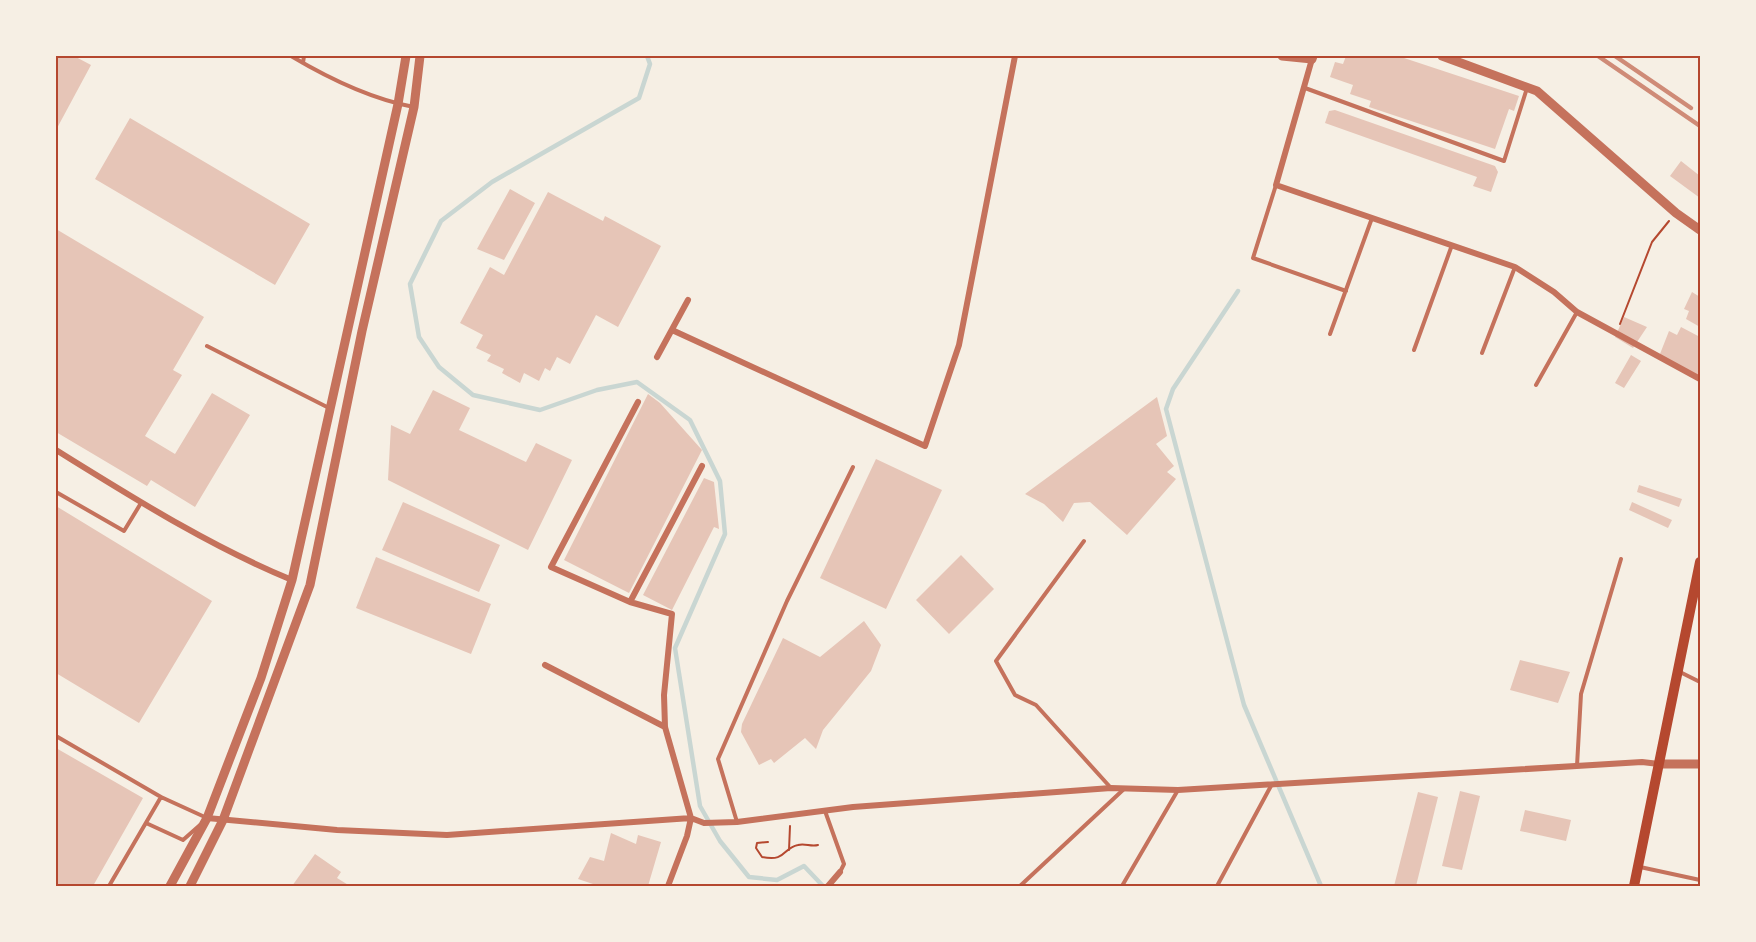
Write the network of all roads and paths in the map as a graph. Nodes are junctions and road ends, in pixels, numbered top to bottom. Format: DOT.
graph roads {
  1 [pos="291,56"];
  2 [pos="304,56"];
  3 [pos="406,56"];
  4 [pos="420,56"];
  5 [pos="1015,56"];
  6 [pos="1282,56"];
  7 [pos="1442,56"];
  8 [pos="1313,57"];
  9 [pos="303,63"];
  10 [pos="1527,87"];
  11 [pos="1305,88"];
  12 [pos="398,104"];
  13 [pos="414,107"];
  14 [pos="1276,185"];
  15 [pos="1676,213"];
  16 [pos="1372,218"];
  17 [pos="1701,230"];
  18 [pos="1452,245"];
  19 [pos="1515,267"];
  20 [pos="1346,291"];
  21 [pos="688,300"];
  22 [pos="1577,312"];
  23 [pos="672,330"];
  24 [pos="1330,334"];
  25 [pos="1616,335"];
  26 [pos="207,346"];
  27 [pos="1414,350"];
  28 [pos="1482,353"];
  29 [pos="657,357"];
  30 [pos="1701,379"];
  31 [pos="1536,385"];
  32 [pos="638,402"];
  33 [pos="328,408"];
  34 [pos="56,450"];
  35 [pos="702,466"];
  36 [pos="853,467"];
  37 [pos="56,492"];
  38 [pos="141,503"];
  39 [pos="1084,541"];
  40 [pos="1621,559"];
  41 [pos="1701,562"];
  42 [pos="292,579"];
  43 [pos="310,585"];
  44 [pos="1698,589"];
  45 [pos="630,602"];
  46 [pos="545,665"];
  47 [pos="1680,672"];
  48 [pos="1701,682"];
  49 [pos="665,727"];
  50 [pos="56,735"];
  51 [pos="1660,764"];
  52 [pos="1701,764"];
  53 [pos="1577,766"];
  54 [pos="1273,783"];
  55 [pos="1111,788"];
  56 [pos="1124,789"];
  57 [pos="1178,790"];
  58 [pos="161,797"];
  59 [pos="825,810"];
  60 [pos="790,815"];
  61 [pos="207,818"];
  62 [pos="691,819"];
  63 [pos="223,820"];
  64 [pos="736,822"];
  65 [pos="146,823"];
  66 [pos="768,842"];
  67 [pos="818,845"];
  68 [pos="789,850"];
  69 [pos="1638,867"];
  70 [pos="840,872"];
  71 [pos="1701,880"];
  72 [pos="109,886"];
  73 [pos="170,886"];
  74 [pos="190,886"];
  75 [pos="668,886"];
  76 [pos="828,886"];
  77 [pos="1018,886"];
  78 [pos="1122,886"];
  79 [pos="1217,886"];
  80 [pos="1634,886"];
  1 -- 9 [label="lane"];
  2 -- 9 [label="lane"];
  3 -- 12 [label="street"];
  4 -- 13 [label="street"];
  5 -- 23 [label="street"];
  6 -- 8 [label="street"];
  7 -- 10 [label="street"];
  8 -- 11 [label="street"];
  9 -- 12 [label="lane"];
  10 -- 11 [label="lane"];
  10 -- 15 [label="street"];
  11 -- 14 [label="street"];
  12 -- 13 [label="lane"];
  12 -- 33 [label="street"];
  13 -- 43 [label="street"];
  14 -- 16 [label="street"];
  14 -- 20 [label="lane"];
  15 -- 17 [label="street"];
  15 -- 25 [label="path"];
  16 -- 18 [label="street"];
  16 -- 20 [label="lane"];
  18 -- 19 [label="street"];
  18 -- 27 [label="lane"];
  19 -- 22 [label="street"];
  19 -- 28 [label="lane"];
  20 -- 24 [label="lane"];
  21 -- 23 [label="street"];
  22 -- 25 [label="street"];
  22 -- 31 [label="lane"];
  23 -- 29 [label="street"];
  25 -- 30 [label="street"];
  26 -- 33 [label="lane"];
  32 -- 45 [label="street"];
  33 -- 42 [label="street"];
  34 -- 38 [label="street"];
  35 -- 45 [label="street"];
  36 -- 64 [label="lane"];
  37 -- 38 [label="lane"];
  38 -- 42 [label="street"];
  39 -- 55 [label="lane"];
  40 -- 53 [label="lane"];
  41 -- 44 [label="main road"];
  42 -- 43 [label="street"];
  42 -- 61 [label="street"];
  43 -- 63 [label="street"];
  44 -- 47 [label="main road"];
  45 -- 49 [label="street"];
  46 -- 49 [label="street"];
  47 -- 48 [label="lane"];
  47 -- 51 [label="main road"];
  49 -- 62 [label="street"];
  50 -- 58 [label="lane"];
  51 -- 52 [label="street"];
  51 -- 53 [label="street"];
  51 -- 69 [label="main road"];
  53 -- 54 [label="street"];
  54 -- 57 [label="street"];
  54 -- 79 [label="lane"];
  55 -- 56 [label="street"];
  55 -- 59 [label="street"];
  56 -- 57 [label="street"];
  56 -- 77 [label="lane"];
  57 -- 78 [label="lane"];
  58 -- 61 [label="lane"];
  58 -- 65 [label="lane"];
  59 -- 60 [label="street"];
  59 -- 70 [label="lane"];
  60 -- 64 [label="street"];
  60 -- 68 [label="path"];
  61 -- 63 [label="street"];
  61 -- 65 [label="lane"];
  61 -- 73 [label="street"];
  62 -- 63 [label="street"];
  62 -- 64 [label="street"];
  62 -- 75 [label="street"];
  63 -- 74 [label="street"];
  65 -- 72 [label="lane"];
  66 -- 68 [label="path"];
  67 -- 68 [label="path"];
  69 -- 71 [label="lane"];
  69 -- 80 [label="main road"];
  70 -- 76 [label="street"];
}
